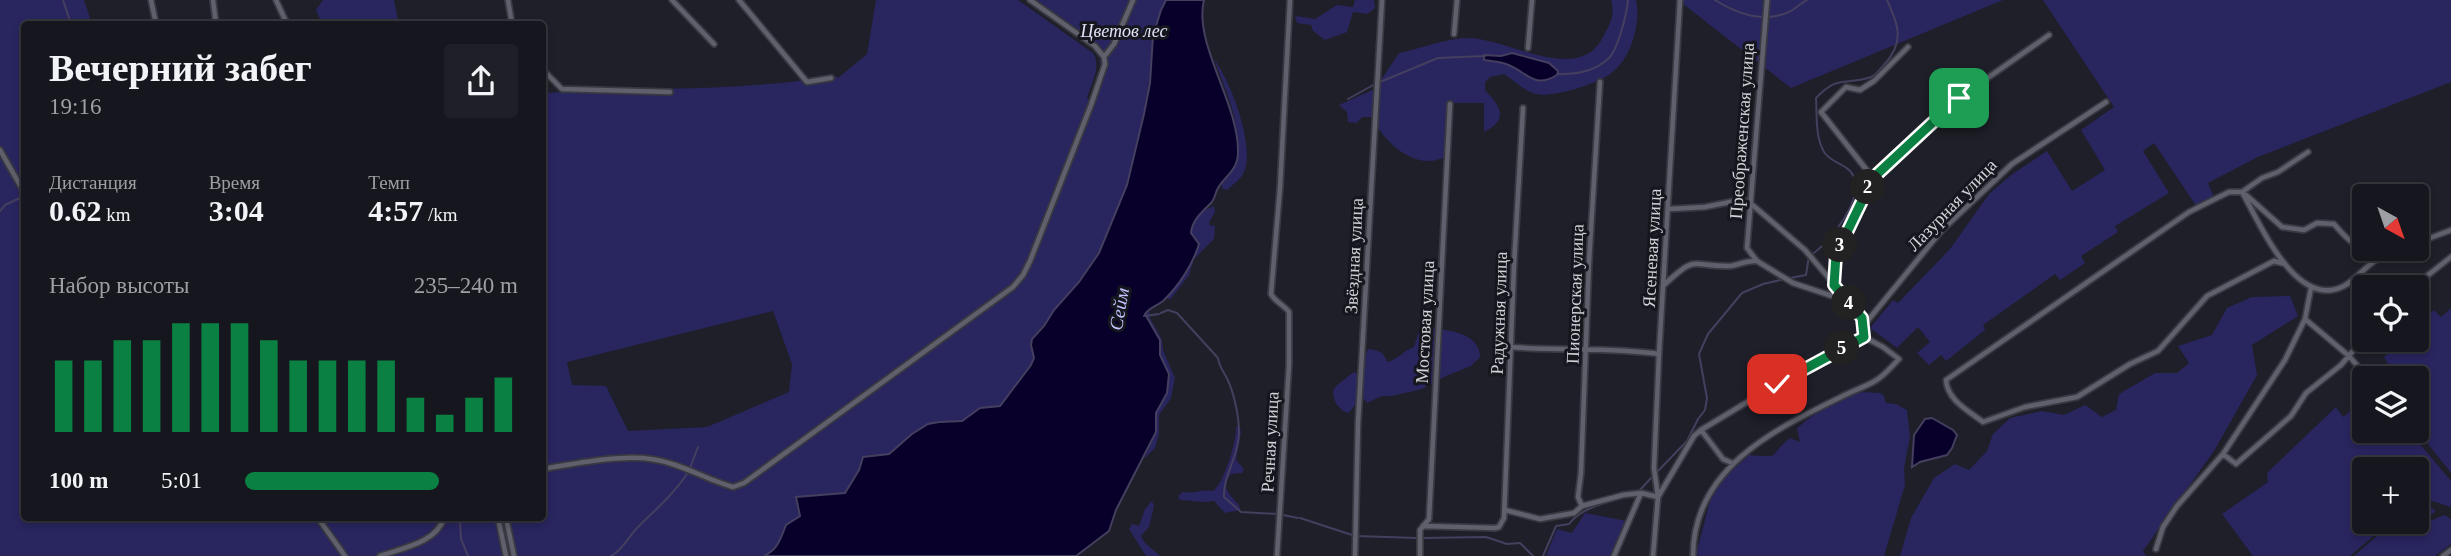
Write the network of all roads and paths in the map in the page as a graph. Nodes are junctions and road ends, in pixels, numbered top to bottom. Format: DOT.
graph roads {
  1 [pos="150,0"];
  2 [pos="213,0"];
  3 [pos="276,0"];
  4 [pos="508,0"];
  5 [pos="672,0"];
  6 [pos="739,0"];
  7 [pos="1030,0"];
  8 [pos="1133,0"];
  9 [pos="1290,0"];
  10 [pos="1382,0"];
  11 [pos="1457,0"];
  12 [pos="1532,0"];
  13 [pos="1680,0"];
  14 [pos="1767,0"];
  15 [pos="155,21"];
  16 [pos="216,21"];
  17 [pos="285,21"];
  18 [pos="512,21"];
  19 [pos="1454,34"];
  20 [pos="2049,35"];
  21 [pos="714,44"];
  22 [pos="1908,47"];
  23 [pos="1528,48"];
  24 [pos="1104,57"];
  25 [pos="546,73"];
  26 [pos="831,78"];
  27 [pos="1600,82"];
  28 [pos="670,92"];
  29 [pos="2106,102"];
  30 [pos="1450,104"];
  31 [pos="1523,108"];
  32 [pos="0,150"];
  33 [pos="2308,152"];
  34 [pos="1873,178"];
  35 [pos="21,187"];
  36 [pos="2242,192"];
  37 [pos="1751,203"];
  38 [pos="1669,209"];
  39 [pos="2451,230"];
  40 [pos="2429,238"];
  41 [pos="2352,243"];
  42 [pos="2451,257"];
  43 [pos="1757,261"];
  44 [pos="2375,261"];
  45 [pos="2285,264"];
  46 [pos="2428,275"];
  47 [pos="1834,284"];
  48 [pos="1664,286"];
  49 [pos="2311,288"];
  50 [pos="1841,292"];
  51 [pos="2305,319"];
  52 [pos="1864,326"];
  53 [pos="1864,337"];
  54 [pos="1511,347"];
  55 [pos="1588,349"];
  56 [pos="2353,352"];
  57 [pos="1659,354"];
  58 [pos="2350,356"];
  59 [pos="2358,366"];
  60 [pos="1700,430"];
  61 [pos="2223,454"];
  62 [pos="1731,463"];
  63 [pos="546,468"];
  64 [pos="1641,493"];
  65 [pos="1658,497"];
  66 [pos="1582,506"];
  67 [pos="1505,510"];
  68 [pos="320,521"];
  69 [pos="443,521"];
  70 [pos="499,521"];
  71 [pos="507,521"];
  72 [pos="1423,526"];
  73 [pos="2156,548"];
  74 [pos="2451,550"];
  75 [pos="345,556"];
  76 [pos="380,556"];
  77 [pos="506,556"];
  78 [pos="514,556"];
  79 [pos="1277,556"];
  80 [pos="1355,556"];
  81 [pos="1420,556"];
  82 [pos="1614,556"];
  83 [pos="1653,556"];
  84 [pos="1693,556"];
  85 [pos="2443,556"];
  1 -- 15 [label="street"];
  2 -- 16 [label="street"];
  3 -- 17 [label="street"];
  4 -- 18 [label="street"];
  5 -- 21 [label="street"];
  6 -- 26 [label="street"];
  7 -- 24 [label="street"];
  8 -- 24 [label="street"];
  9 -- 79 [label="street, Речная улица"];
  10 -- 80 [label="street, Звёздная улица"];
  11 -- 19 [label="street"];
  12 -- 23 [label="street"];
  13 -- 38 [label="street, Ясеневая улица"];
  14 -- 37 [label="street, Преображенская улица"];
  20 -- 34 [label="street"];
  22 -- 34 [label="street"];
  24 -- 63 [label="street"];
  25 -- 28 [label="street"];
  27 -- 55 [label="street, Пионерская улица"];
  29 -- 52 [label="street, Лазурная улица"];
  30 -- 72 [label="street, Мостовая улица"];
  31 -- 54 [label="street, Радужная улица"];
  32 -- 35 [label="street"];
  33 -- 36 [label="street"];
  34 -- 47 [label="street"];
  36 -- 41 [label="street"];
  36 -- 45 [label="street"];
  36 -- 45 [label="street"];
  37 -- 38 [label="street"];
  37 -- 43 [label="street, Преображенская улица"];
  37 -- 47 [label="street"];
  38 -- 48 [label="street, Ясеневая улица"];
  39 -- 40 [label="street"];
  42 -- 46 [label="street"];
  43 -- 48 [label="street"];
  43 -- 50 [label="street"];
  44 -- 49 [label="street"];
  45 -- 49 [label="street"];
  47 -- 50 [label="street"];
  48 -- 57 [label="street, Ясеневая улица"];
  49 -- 51 [label="street"];
  50 -- 52 [label="street"];
  51 -- 58 [label="street"];
  51 -- 61 [label="street"];
  52 -- 53 [label="street"];
  53 -- 60 [label="street"];
  53 -- 62 [label="street"];
  54 -- 55 [label="street"];
  54 -- 67 [label="street, Радужная улица"];
  55 -- 57 [label="street"];
  55 -- 66 [label="street, Пионерская улица"];
  56 -- 58 [label="street"];
  57 -- 65 [label="street, Ясеневая улица"];
  58 -- 59 [label="street"];
  58 -- 61 [label="street"];
  60 -- 62 [label="street"];
  60 -- 65 [label="street"];
  61 -- 73 [label="street"];
  62 -- 84 [label="street"];
  64 -- 65 [label="street"];
  64 -- 66 [label="street"];
  64 -- 82 [label="street"];
  65 -- 83 [label="street"];
  66 -- 67 [label="street"];
  67 -- 72 [label="street, Радужная улица"];
  68 -- 75 [label="street"];
  69 -- 76 [label="street"];
  70 -- 77 [label="street"];
  71 -- 78 [label="street"];
  72 -- 81 [label="street, Мостовая улица"];
  74 -- 85 [label="street"];
}
